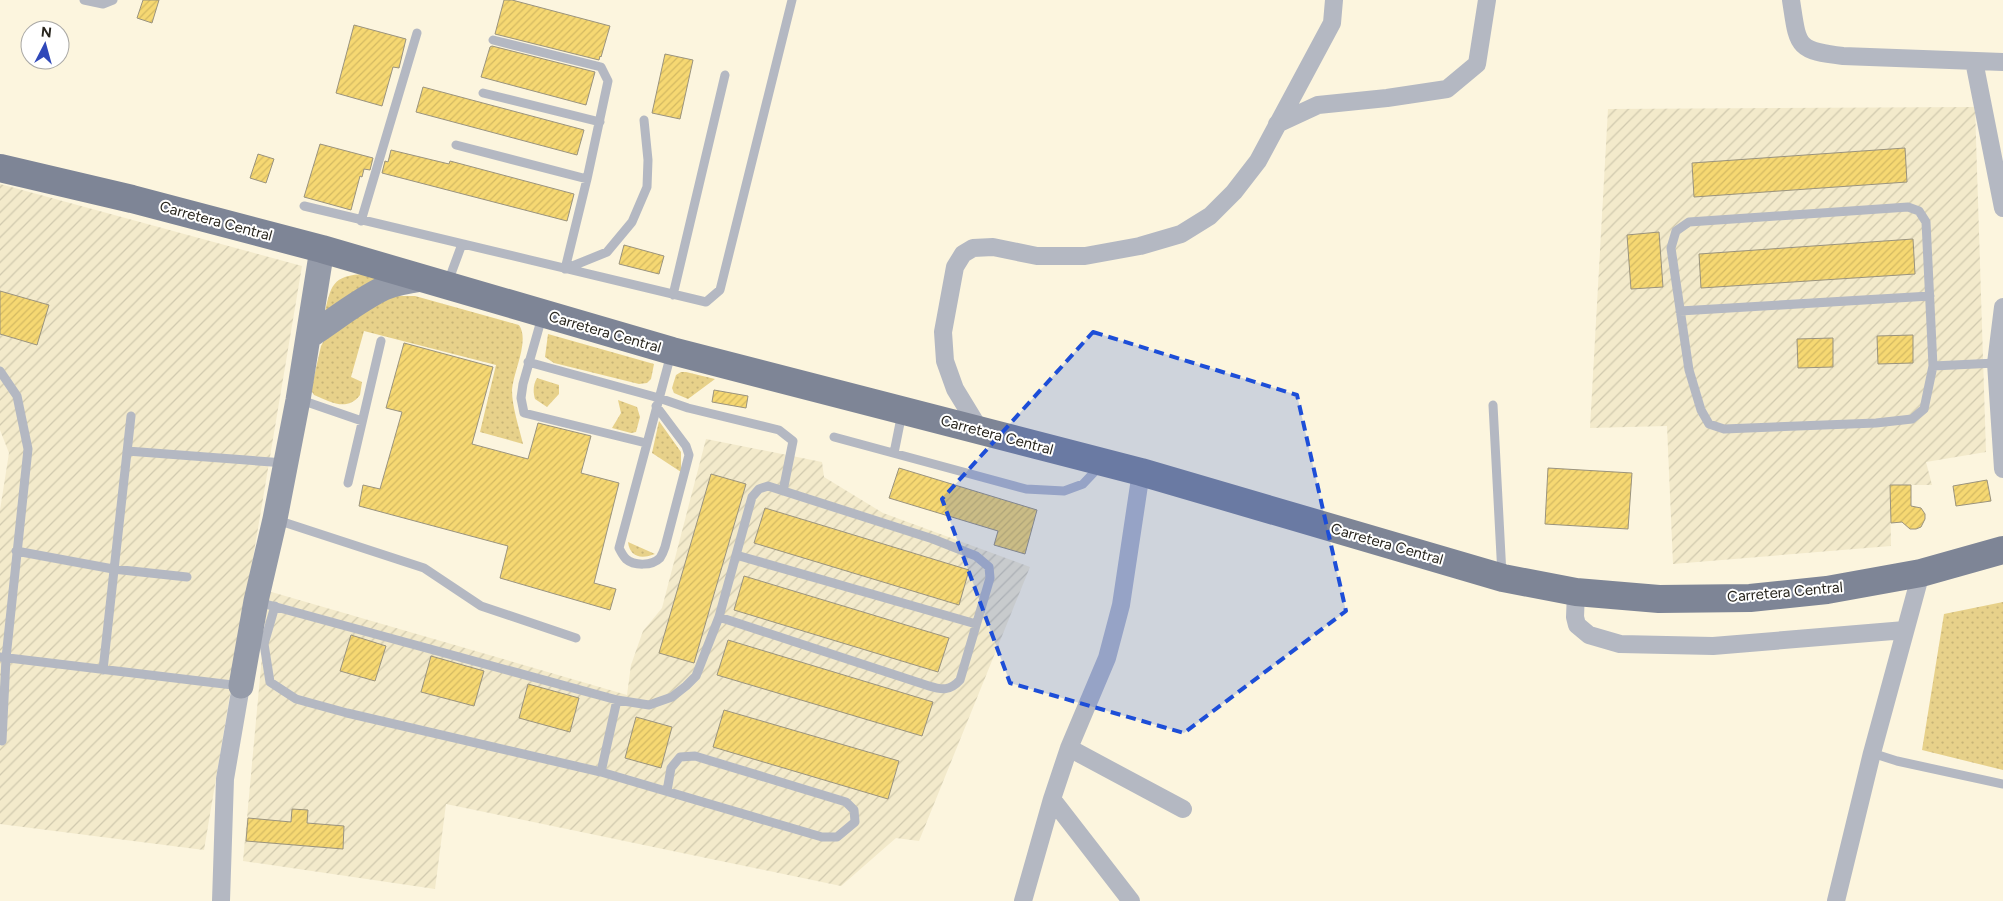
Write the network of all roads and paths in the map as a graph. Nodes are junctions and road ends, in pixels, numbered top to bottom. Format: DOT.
graph roads {
  1 [pos="84,0"];
  2 [pos="113,0"];
  3 [pos="792,0"];
  4 [pos="1334,0"];
  5 [pos="1487,0"];
  6 [pos="1791,0"];
  7 [pos="417,33"];
  8 [pos="493,40"];
  9 [pos="1974,61"];
  10 [pos="2003,62"];
  11 [pos="725,75"];
  12 [pos="483,93"];
  13 [pos="644,120"];
  14 [pos="600,122"];
  15 [pos="1277,124"];
  16 [pos="456,145"];
  17 [pos="0,168"];
  18 [pos="587,179"];
  19 [pos="304,206"];
  20 [pos="2003,208"];
  21 [pos="361,221"];
  22 [pos="462,244"];
  23 [pos="322,249"];
  24 [pos="565,269"];
  25 [pos="434,282"];
  26 [pos="673,294"];
  27 [pos="1930,296"];
  28 [pos="2003,307"];
  29 [pos="1680,311"];
  30 [pos="542,314"];
  31 [pos="308,338"];
  32 [pos="381,341"];
  33 [pos="672,351"];
  34 [pos="528,362"];
  35 [pos="1996,363"];
  36 [pos="1933,366"];
  37 [pos="0,371"];
  38 [pos="298,400"];
  39 [pos="658,402"];
  40 [pos="1493,405"];
  41 [pos="902,410"];
  42 [pos="130,416"];
  43 [pos="362,421"];
  44 [pos="980,430"];
  45 [pos="834,437"];
  46 [pos="646,443"];
  47 [pos="127,451"];
  48 [pos="894,453"];
  49 [pos="285,462"];
  50 [pos="1103,463"];
  51 [pos="2003,469"];
  52 [pos="1141,472"];
  53 [pos="348,483"];
  54 [pos="783,491"];
  55 [pos="275,519"];
  56 [pos="2003,550"];
  57 [pos="16,551"];
  58 [pos="736,555"];
  59 [pos="113,569"];
  60 [pos="1921,573"];
  61 [pos="187,577"];
  62 [pos="1503,578"];
  63 [pos="1576,592"];
  64 [pos="265,604"];
  65 [pos="719,617"];
  66 [pos="976,624"];
  67 [pos="1905,630"];
  68 [pos="576,638"];
  69 [pos="3,658"];
  70 [pos="104,670"];
  71 [pos="241,686"];
  72 [pos="617,700"];
  73 [pos="2,741"];
  74 [pos="1069,748"];
  75 [pos="1872,753"];
  76 [pos="601,772"];
  77 [pos="2003,784"];
  78 [pos="667,791"];
  79 [pos="1052,799"];
  80 [pos="1183,809"];
  81 [pos="222,901"];
  82 [pos="1023,901"];
  83 [pos="1131,901"];
  84 [pos="1836,901"];
  1 -- 2 [label="lane"];
  3 -- 26 [label="lane"];
  4 -- 15 [label="street"];
  5 -- 15 [label="street"];
  6 -- 9 [label="street"];
  7 -- 21 [label="lane"];
  8 -- 14 [label="lane"];
  9 -- 10 [label="street"];
  9 -- 20 [label="street"];
  11 -- 26 [label="lane"];
  12 -- 14 [label="lane"];
  13 -- 24 [label="lane"];
  14 -- 18 [label="lane"];
  15 -- 44 [label="street"];
  16 -- 18 [label="lane"];
  17 -- 23 [label="main road, Carretera Central"];
  18 -- 24 [label="lane"];
  19 -- 21 [label="lane"];
  21 -- 22 [label="lane"];
  22 -- 24 [label="lane"];
  22 -- 25 [label="lane"];
  23 -- 25 [label="main road, Carretera Central"];
  23 -- 31 [label="street"];
  24 -- 26 [label="lane"];
  25 -- 30 [label="main road, Carretera Central"];
  25 -- 31 [label="street"];
  27 -- 29 [label="lane"];
  27 -- 29 [label="lane"];
  27 -- 36 [label="lane"];
  28 -- 35 [label="street"];
  29 -- 36 [label="lane"];
  30 -- 33 [label="main road, Carretera Central"];
  30 -- 34 [label="lane"];
  31 -- 38 [label="street"];
  32 -- 43 [label="lane"];
  33 -- 39 [label="lane"];
  33 -- 41 [label="main road, Carretera Central"];
  34 -- 39 [label="lane"];
  34 -- 46 [label="lane"];
  35 -- 36 [label="lane"];
  35 -- 51 [label="street"];
  37 -- 57 [label="lane"];
  38 -- 43 [label="lane"];
  38 -- 49 [label="street"];
  39 -- 46 [label="lane"];
  39 -- 46 [label="lane"];
  39 -- 54 [label="lane"];
  40 -- 62 [label="lane"];
  41 -- 44 [label="main road, Carretera Central"];
  41 -- 48 [label="lane"];
  42 -- 47 [label="lane"];
  43 -- 53 [label="lane"];
  44 -- 50 [label="main road, Carretera Central"];
  45 -- 48 [label="lane"];
  47 -- 49 [label="lane"];
  47 -- 59 [label="lane"];
  48 -- 50 [label="lane"];
  49 -- 55 [label="street"];
  50 -- 52 [label="main road, Carretera Central"];
  52 -- 62 [label="main road, Carretera Central"];
  52 -- 74 [label="street"];
  54 -- 58 [label="lane"];
  54 -- 66 [label="lane"];
  55 -- 64 [label="street"];
  55 -- 68 [label="lane"];
  56 -- 60 [label="main road, Carretera Central"];
  57 -- 59 [label="lane"];
  57 -- 69 [label="lane"];
  58 -- 65 [label="lane"];
  58 -- 66 [label="lane"];
  59 -- 61 [label="lane"];
  59 -- 70 [label="lane"];
  60 -- 63 [label="main road, Carretera Central"];
  60 -- 67 [label="street"];
  62 -- 63 [label="main road, Carretera Central"];
  63 -- 67 [label="street"];
  64 -- 71 [label="street"];
  64 -- 72 [label="lane"];
  64 -- 76 [label="lane"];
  65 -- 66 [label="lane"];
  65 -- 72 [label="lane"];
  67 -- 75 [label="street"];
  69 -- 70 [label="lane"];
  69 -- 73 [label="lane"];
  70 -- 71 [label="lane"];
  71 -- 81 [label="street"];
  72 -- 76 [label="lane"];
  74 -- 79 [label="street"];
  74 -- 80 [label="street"];
  75 -- 77 [label="lane"];
  75 -- 84 [label="street"];
  76 -- 78 [label="lane"];
  78 -- 78 [label="lane"];
  79 -- 82 [label="street"];
  79 -- 83 [label="street"];
}
